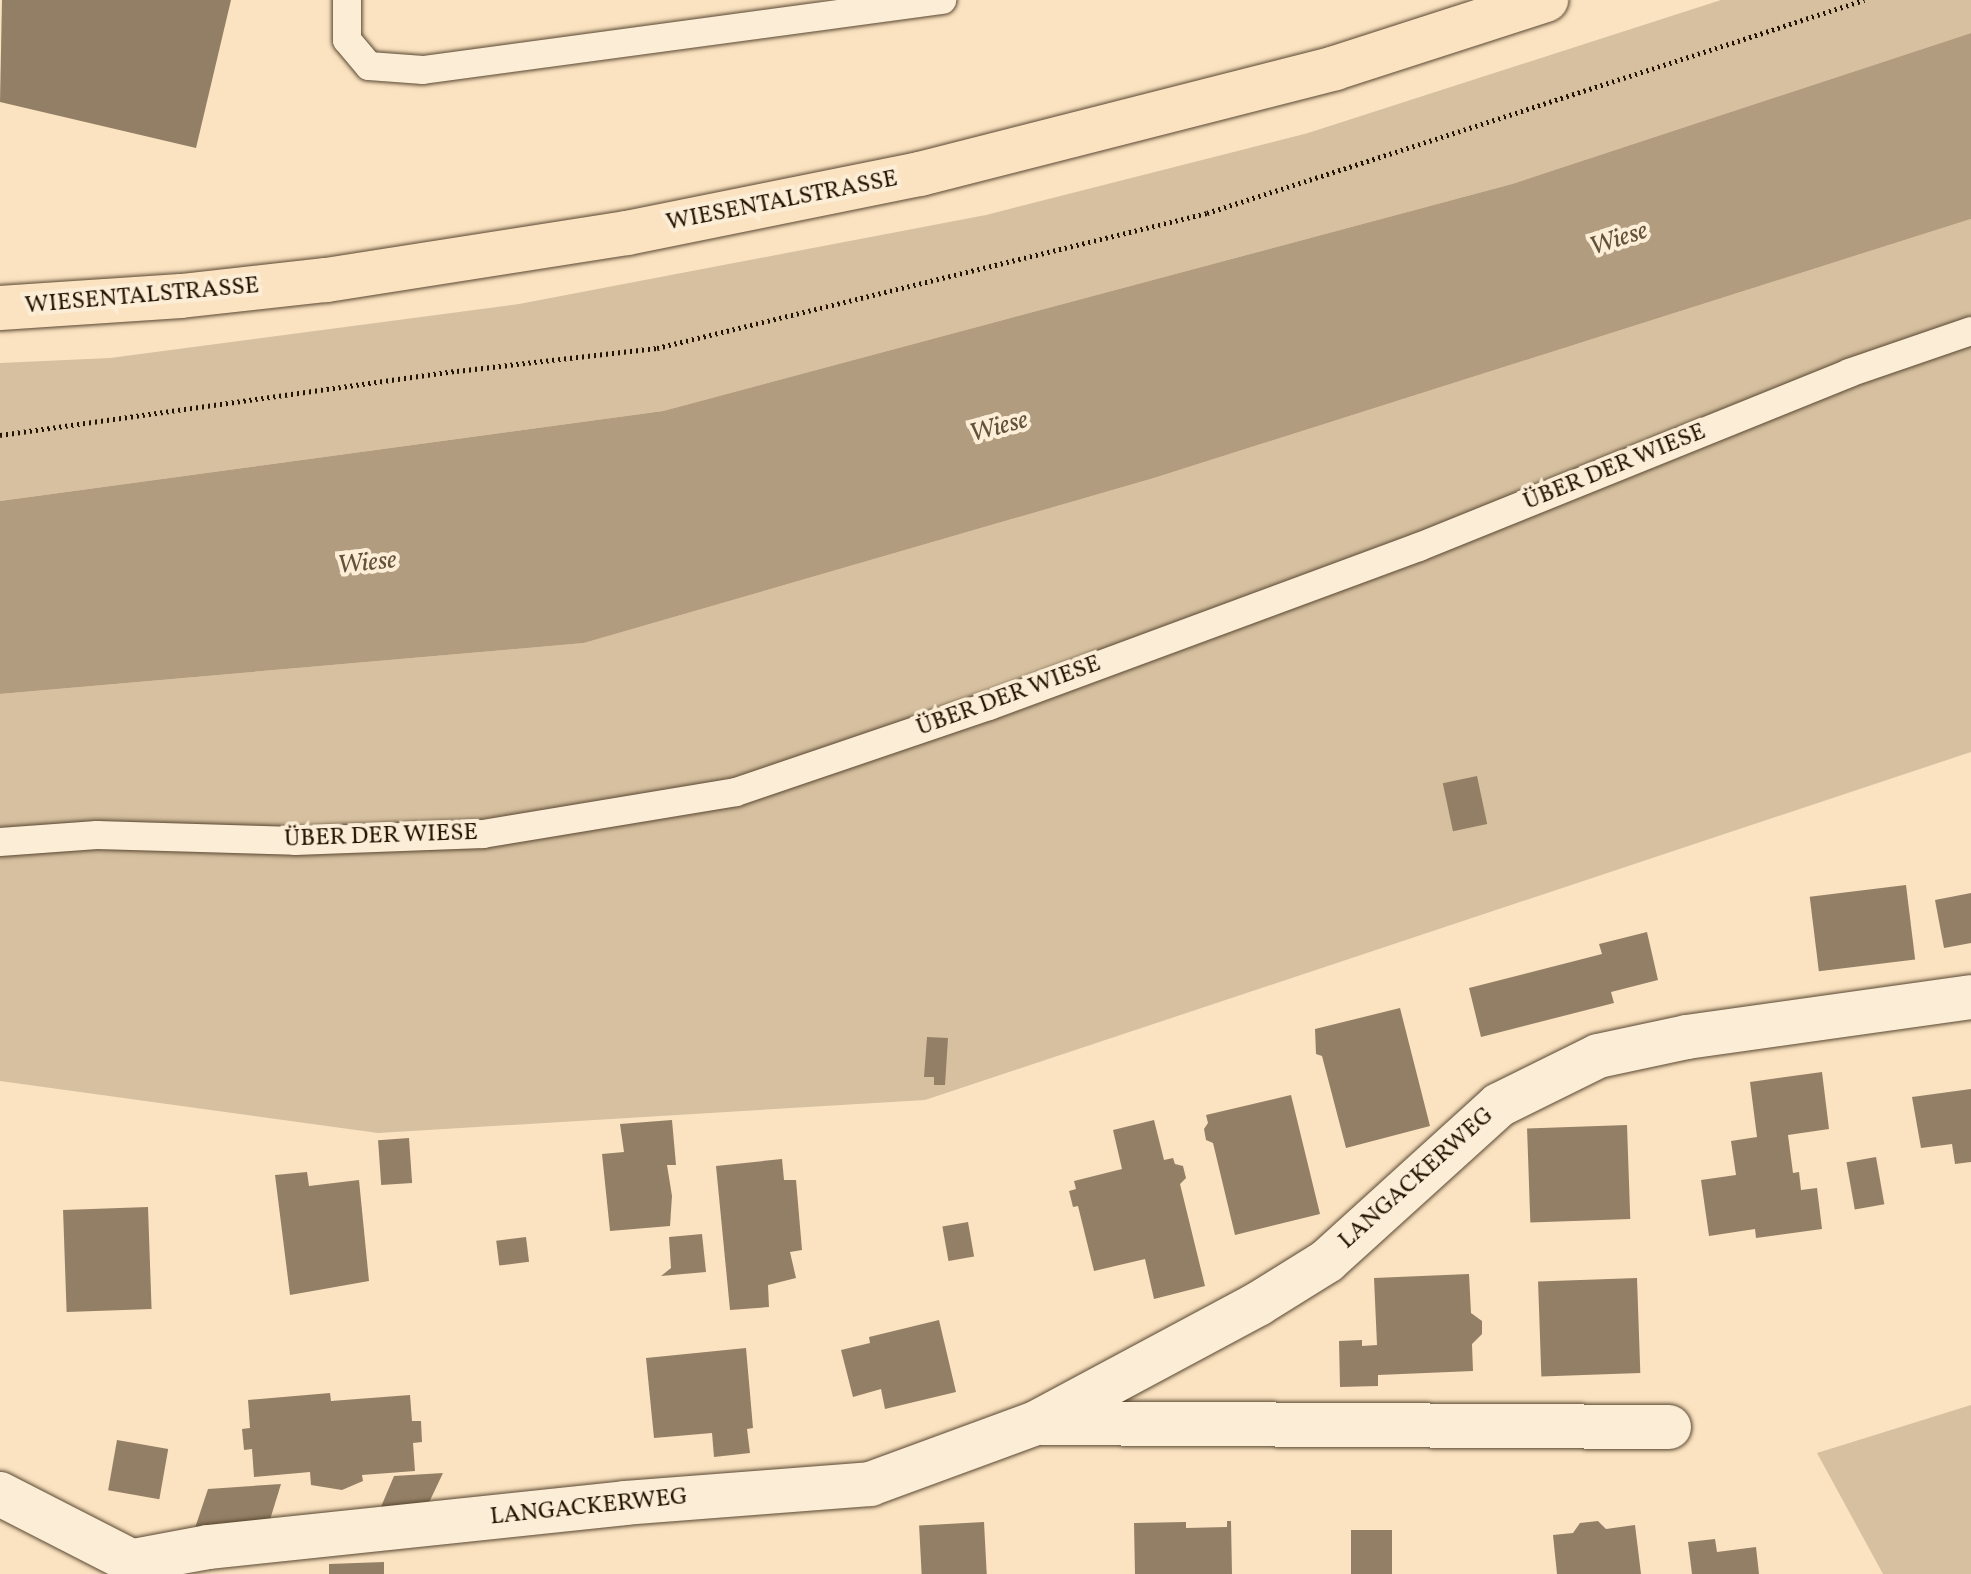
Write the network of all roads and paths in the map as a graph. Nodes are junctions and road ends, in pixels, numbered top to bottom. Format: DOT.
graph roads {
  1 [pos="347,0"];
  2 [pos="942,0"];
  3 [pos="1546,0"];
  4 [pos="1864,0"];
  5 [pos="0,308"];
  6 [pos="1971,331"];
  7 [pos="0,435"];
  8 [pos="0,842"];
  9 [pos="1971,997"];
  10 [pos="1036,1423"];
  11 [pos="1669,1427"];
  12 [pos="0,1494"];
  13 [pos="144,1567"];
  1 -- 2 [label="lane"];
  3 -- 5 [label="main road, WIESENTALSTRASSE"];
  4 -- 7 [label="path"];
  6 -- 8 [label="lane, ÜBER DER WIESE"];
  9 -- 10 [label="street, LANGACKERWEG"];
  10 -- 11 [label="street, LANGACKERWEG"];
  10 -- 13 [label="street, LANGACKERWEG"];
  12 -- 13 [label="street"];
}
